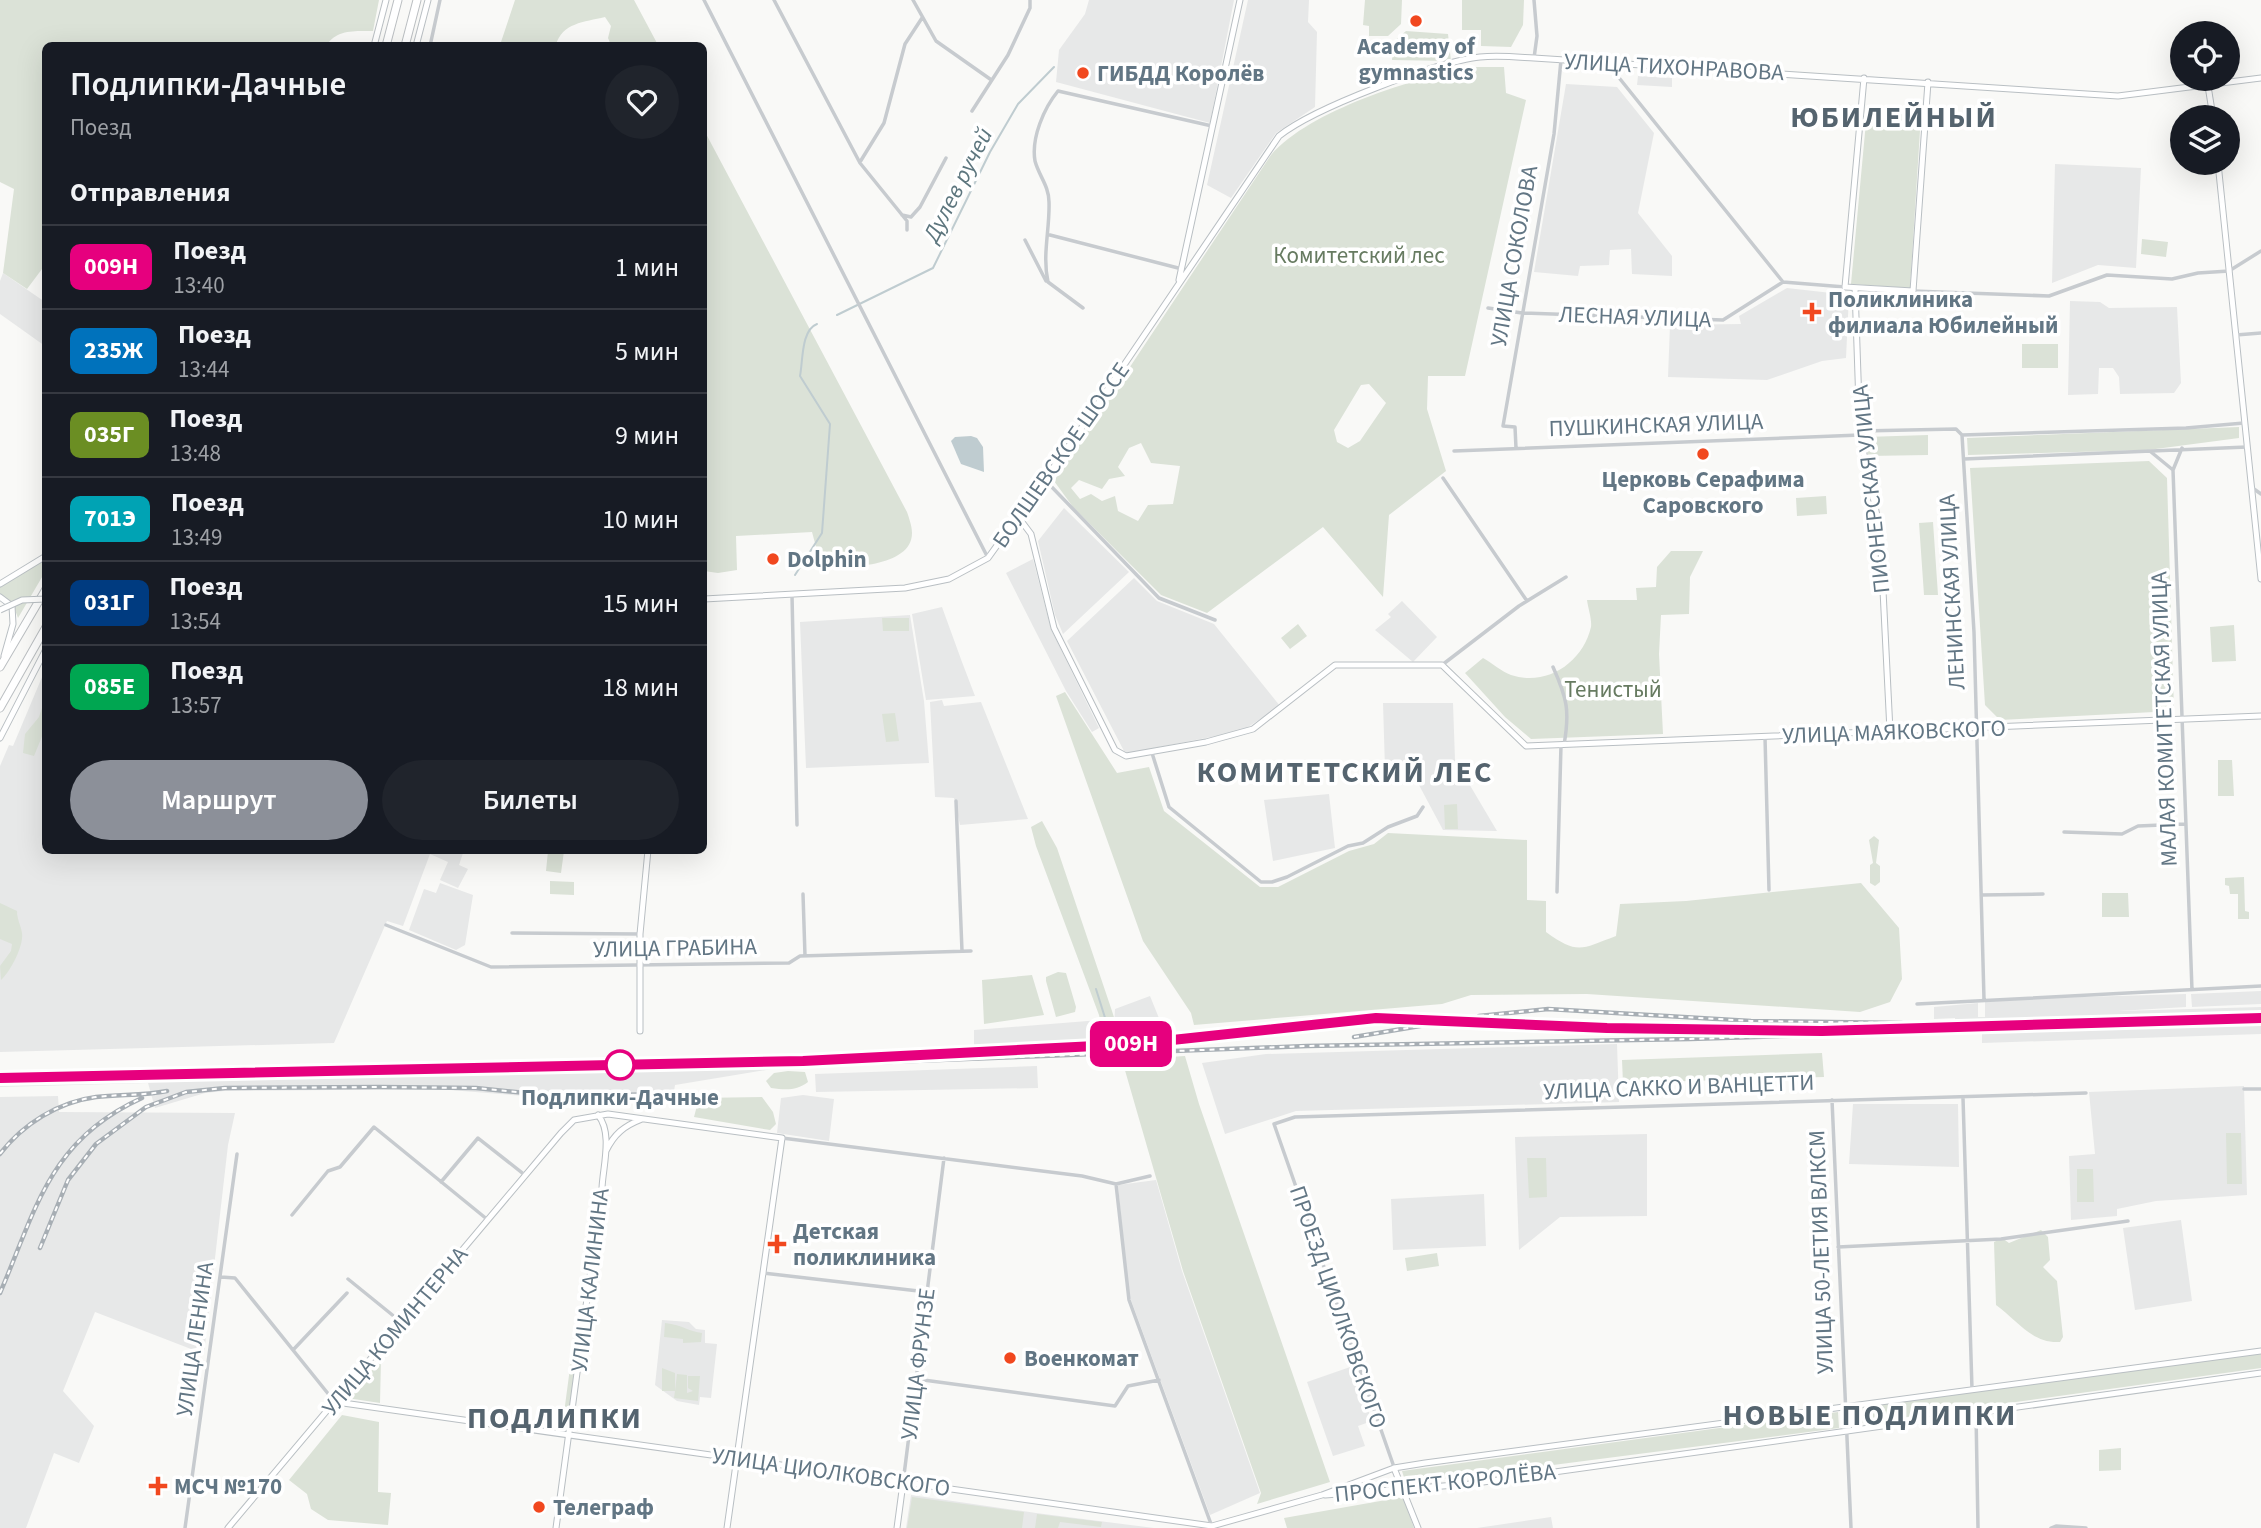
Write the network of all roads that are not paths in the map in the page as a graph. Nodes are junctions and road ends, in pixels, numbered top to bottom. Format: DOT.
graph roads {
  1 [pos="386,0"];
  2 [pos="398,0"];
  3 [pos="416,0"];
  4 [pos="428,0"];
  5 [pos="440,0"];
  6 [pos="704,0"];
  7 [pos="775,0"];
  8 [pos="913,0"];
  9 [pos="1030,0"];
  10 [pos="1240,0"];
  11 [pos="1534,0"];
  12 [pos="922,18"];
  13 [pos="375,42"];
  14 [pos="387,42"];
  15 [pos="406,42"];
  16 [pos="417,42"];
  17 [pos="431,42"];
  18 [pos="1534,58"];
  19 [pos="1561,60"];
  20 [pos="1611,63"];
  21 [pos="1864,78"];
  22 [pos="2261,78"];
  23 [pos="991,80"];
  24 [pos="2240,81"];
  25 [pos="1928,82"];
  26 [pos="2170,90"];
  27 [pos="972,111"];
  28 [pos="1212,126"];
  29 [pos="947,158"];
  30 [pos="860,163"];
  31 [pos="2219,175"];
  32 [pos="902,215"];
  33 [pos="907,230"];
  34 [pos="1050,235"];
  35 [pos="1025,240"];
  36 [pos="1186,249"];
  37 [pos="2261,251"];
  38 [pos="1200,252"];
  39 [pos="1182,269"];
  40 [pos="2229,271"];
  41 [pos="1048,282"];
  42 [pos="1783,282"];
  43 [pos="1178,284"];
  44 [pos="1845,288"];
  45 [pos="1855,288"];
  46 [pos="1913,291"];
  47 [pos="1083,308"];
  48 [pos="1488,308"];
  49 [pos="1522,313"];
  50 [pos="2261,333"];
  51 [pos="2234,335"];
  52 [pos="2244,423"];
  53 [pos="1860,433"];
  54 [pos="1962,435"];
  55 [pos="2247,447"];
  56 [pos="1516,448"];
  57 [pos="2182,448"];
  58 [pos="1454,451"];
  59 [pos="2151,452"];
  60 [pos="1964,459"];
  61 [pos="2173,471"];
  62 [pos="1443,478"];
  63 [pos="1045,480"];
  64 [pos="2254,489"];
  65 [pos="2261,494"];
  66 [pos="1019,518"];
  67 [pos="42,558"];
  68 [pos="988,558"];
  69 [pos="1566,577"];
  70 [pos="2261,579"];
  71 [pos="0,584"];
  72 [pos="42,594"];
  73 [pos="792,595"];
  74 [pos="0,597"];
  75 [pos="42,599"];
  76 [pos="707,599"];
  77 [pos="1527,601"];
  78 [pos="0,610"];
  79 [pos="1215,620"];
  80 [pos="42,634"];
  81 [pos="42,656"];
  82 [pos="42,659"];
  83 [pos="1442,665"];
  84 [pos="0,666"];
  85 [pos="36,667"];
  86 [pos="1553,667"];
  87 [pos="0,708"];
  88 [pos="2261,716"];
  89 [pos="2181,719"];
  90 [pos="1976,728"];
  91 [pos="1890,731"];
  92 [pos="1765,737"];
  93 [pos="0,738"];
  94 [pos="1562,745"];
  95 [pos="1152,752"];
  96 [pos="956,801"];
  97 [pos="1423,807"];
  98 [pos="2185,824"];
  99 [pos="797,825"];
  100 [pos="2064,832"];
  101 [pos="648,854"];
  102 [pos="1769,890"];
  103 [pos="1557,892"];
  104 [pos="803,894"];
  105 [pos="2043,894"];
  106 [pos="1981,895"];
  107 [pos="386,925"];
  108 [pos="512,933"];
  109 [pos="640,934"];
  110 [pos="962,951"];
  111 [pos="971,951"];
  112 [pos="805,956"];
  113 [pos="639,966"];
  114 [pos="2261,986"];
  115 [pos="2192,990"];
  116 [pos="1984,999"];
  117 [pos="1917,1004"];
  118 [pos="640,1031"];
  119 [pos="2261,1088"];
  120 [pos="2244,1089"];
  121 [pos="2086,1093"];
  122 [pos="1963,1097"];
  123 [pos="1832,1100"];
  124 [pos="598,1115"];
  125 [pos="629,1115"];
  126 [pos="643,1118"];
  127 [pos="628,1124"];
  128 [pos="1274,1124"];
  129 [pos="782,1138"];
  130 [pos="237,1154"];
  131 [pos="603,1157"];
  132 [pos="944,1158"];
  133 [pos="525,1175"];
  134 [pos="1150,1176"];
  135 [pos="441,1182"];
  136 [pos="1116,1184"];
  137 [pos="292,1215"];
  138 [pos="488,1220"];
  139 [pos="2128,1221"];
  140 [pos="1968,1241"];
  141 [pos="1838,1247"];
  142 [pos="763,1273"];
  143 [pos="221,1277"];
  144 [pos="348,1279"];
  145 [pos="347,1293"];
  146 [pos="927,1293"];
  147 [pos="402,1324"];
  148 [pos="293,1350"];
  149 [pos="2261,1351"];
  150 [pos="2261,1373"];
  151 [pos="916,1379"];
  152 [pos="1159,1380"];
  153 [pos="1972,1390"];
  154 [pos="336,1402"];
  155 [pos="1844,1405"];
  156 [pos="1976,1413"];
  157 [pos="1848,1431"];
  158 [pos="570,1435"];
  159 [pos="736,1459"];
  160 [pos="1394,1468"];
  161 [pos="1365,1478"];
  162 [pos="903,1483"];
  163 [pos="1404,1490"];
  164 [pos="1374,1493"];
  165 [pos="1321,1496"];
  166 [pos="1213,1527"];
  167 [pos="185,1528"];
  168 [pos="228,1528"];
  169 [pos="556,1528"];
  170 [pos="727,1528"];
  171 [pos="897,1528"];
  172 [pos="1418,1528"];
  173 [pos="1851,1528"];
  174 [pos="1978,1528"];
  175 [pos="2051,1528"];
  176 [pos="2086,1528"];
  1 -- 13 [label="main road"];
  2 -- 14 [label="highway"];
  3 -- 15 [label="highway"];
  4 -- 16 [label="main road"];
  5 -- 17 [label="street"];
  6 -- 68 [label="street"];
  7 -- 30 [label="street"];
  8 -- 12 [label="street"];
  9 -- 23 [label="street"];
  10 -- 28 [label="main road"];
  11 -- 18 [label="street"];
  12 -- 23 [label="street"];
  12 -- 30 [label="street"];
  18 -- 19 [label="main road, УЛИЦА ТИХОНРАВОВА"];
  18 -- 38 [label="main road, УЛИЦА ТИХОНРАВОВА"];
  19 -- 20 [label="main road, УЛИЦА ТИХОНРАВОВА"];
  19 -- 49 [label="street, УЛИЦА СОКОЛОВА"];
  20 -- 21 [label="main road, УЛИЦА ТИХОНРАВОВА"];
  20 -- 42 [label="street"];
  21 -- 25 [label="main road, УЛИЦА ТИХОНРАВОВА"];
  21 -- 44 [label="main road"];
  22 -- 24 [label="main road, УЛИЦА ТИХОНРАВОВА"];
  23 -- 27 [label="street"];
  25 -- 26 [label="main road, УЛИЦА ТИХОНРАВОВА"];
  25 -- 46 [label="main road"];
  28 -- 34 [label="street"];
  28 -- 36 [label="main road"];
  29 -- 32 [label="street"];
  30 -- 32 [label="street"];
  31 -- 40 [label="main road"];
  32 -- 33 [label="street"];
  34 -- 39 [label="street"];
  34 -- 41 [label="street"];
  35 -- 41 [label="street"];
  36 -- 38 [label="main road"];
  36 -- 39 [label="main road"];
  37 -- 40 [label="street"];
  38 -- 43 [label="main road, УЛИЦА ТИХОНРАВОВА"];
  39 -- 43 [label="main road"];
  40 -- 46 [label="street"];
  40 -- 51 [label="main road"];
  41 -- 47 [label="street"];
  42 -- 44 [label="street"];
  42 -- 49 [label="street, ЛЕСНАЯ УЛИЦА"];
  43 -- 63 [label="main road, БОЛШЕВСКОЕ ШОССЕ"];
  44 -- 45 [label="main road"];
  45 -- 46 [label="main road"];
  45 -- 53 [label="main road, ПИОНЕРСКАЯ УЛИЦА"];
  48 -- 49 [label="street, ЛЕСНАЯ УЛИЦА"];
  49 -- 56 [label="street, УЛИЦА СОКОЛОВА"];
  50 -- 51 [label="street"];
  51 -- 52 [label="main road"];
  52 -- 54 [label="street, ПУШКИНСКАЯ УЛИЦА"];
  52 -- 55 [label="main road"];
  53 -- 54 [label="street, ПУШКИНСКАЯ УЛИЦА"];
  53 -- 56 [label="street, ПУШКИНСКАЯ УЛИЦА"];
  53 -- 91 [label="main road, ПИОНЕРСКАЯ УЛИЦА"];
  54 -- 60 [label="street, ЛЕНИНСКАЯ УЛИЦА"];
  55 -- 57 [label="street"];
  55 -- 64 [label="main road"];
  56 -- 58 [label="street, ПУШКИНСКАЯ УЛИЦА"];
  57 -- 59 [label="street"];
  57 -- 61 [label="street, МАЛАЯ КОМИТЕТСКАЯ УЛИЦА"];
  59 -- 60 [label="street"];
  59 -- 61 [label="street"];
  60 -- 90 [label="street, ЛЕНИНСКАЯ УЛИЦА"];
  61 -- 89 [label="street, МАЛАЯ КОМИТЕТСКАЯ УЛИЦА"];
  62 -- 77 [label="street"];
  63 -- 66 [label="main road, БОЛШЕВСКОЕ ШОССЕ"];
  63 -- 79 [label="street"];
  64 -- 65 [label="street"];
  64 -- 70 [label="main road"];
  66 -- 68 [label="main road, БОЛШЕВСКОЕ ШОССЕ"];
  66 -- 95 [label="main road"];
  67 -- 71 [label="main road"];
  68 -- 73 [label="main road, БОЛШЕВСКОЕ ШОССЕ"];
  69 -- 77 [label="street"];
  72 -- 84 [label="highway"];
  73 -- 76 [label="main road, БОЛШЕВСКОЕ ШОССЕ"];
  73 -- 99 [label="street"];
  74 -- 84 [label="main road"];
  75 -- 78 [label="main road, bridge"];
  77 -- 83 [label="street"];
  80 -- 87 [label="highway"];
  81 -- 85 [label="main road"];
  82 -- 85 [label="main road"];
  83 -- 94 [label="main road, УЛИЦА МАЯКОВСКОГО"];
  83 -- 95 [label="main road"];
  85 -- 93 [label="main road"];
  86 -- 94 [label="street"];
  88 -- 89 [label="main road, УЛИЦА МАЯКОВСКОГО"];
  89 -- 90 [label="main road, УЛИЦА МАЯКОВСКОГО"];
  89 -- 98 [label="street, МАЛАЯ КОМИТЕТСКАЯ УЛИЦА"];
  90 -- 91 [label="main road, УЛИЦА МАЯКОВСКОГО"];
  90 -- 106 [label="street, ЛЕНИНСКАЯ УЛИЦА"];
  91 -- 92 [label="main road, УЛИЦА МАЯКОВСКОГО"];
  92 -- 94 [label="main road, УЛИЦА МАЯКОВСКОГО"];
  92 -- 102 [label="street"];
  94 -- 103 [label="street"];
  95 -- 97 [label="street"];
  96 -- 110 [label="street"];
  98 -- 100 [label="street"];
  98 -- 115 [label="street, МАЛАЯ КОМИТЕТСКАЯ УЛИЦА"];
  101 -- 109 [label="main road"];
  104 -- 112 [label="street"];
  105 -- 106 [label="street"];
  106 -- 116 [label="street, ЛЕНИНСКАЯ УЛИЦА"];
  107 -- 113 [label="street, УЛИЦА ГРАБИНА"];
  108 -- 109 [label="street"];
  109 -- 113 [label="main road"];
  110 -- 111 [label="street, УЛИЦА ГРАБИНА"];
  110 -- 112 [label="street, УЛИЦА ГРАБИНА"];
  112 -- 113 [label="street, УЛИЦА ГРАБИНА"];
  113 -- 118 [label="main road"];
  114 -- 115 [label="street"];
  115 -- 116 [label="street"];
  116 -- 117 [label="street"];
  119 -- 120 [label="street"];
  121 -- 122 [label="street, УЛИЦА САККО И ВАНЦЕТТИ"];
  122 -- 123 [label="street, УЛИЦА САККО И ВАНЦЕТТИ"];
  122 -- 140 [label="street"];
  123 -- 128 [label="street, УЛИЦА САККО И ВАНЦЕТТИ"];
  123 -- 141 [label="street, УЛИЦА 50-ЛЕТИЯ ВЛКСМ"];
  124 -- 125 [label="main road"];
  124 -- 131 [label="main road, УЛИЦА КАЛИНИНА"];
  124 -- 133 [label="main road, УЛИЦА КОМИНТЕРНА"];
  125 -- 126 [label="main road"];
  125 -- 127 [label="main road"];
  126 -- 127 [label="main road"];
  126 -- 129 [label="main road"];
  127 -- 131 [label="main road"];
  128 -- 160 [label="street, ПРОЕЗД ЦИОЛКОВСКОГО"];
  129 -- 132 [label="street"];
  129 -- 142 [label="main road"];
  130 -- 143 [label="street, УЛИЦА ЛЕНИНА"];
  131 -- 158 [label="main road, УЛИЦА КАЛИНИНА"];
  132 -- 136 [label="street"];
  132 -- 146 [label="street, УЛИЦА ФРУНЗЕ"];
  133 -- 135 [label="street"];
  133 -- 138 [label="main road, УЛИЦА КОМИНТЕРНА"];
  134 -- 136 [label="street"];
  135 -- 137 [label="street"];
  135 -- 138 [label="street"];
  136 -- 152 [label="street"];
  138 -- 147 [label="main road, УЛИЦА КОМИНТЕРНА"];
  139 -- 140 [label="street"];
  140 -- 141 [label="street"];
  140 -- 153 [label="street"];
  141 -- 155 [label="street, УЛИЦА 50-ЛЕТИЯ ВЛКСМ"];
  142 -- 146 [label="street"];
  142 -- 159 [label="main road"];
  143 -- 148 [label="street"];
  143 -- 167 [label="street, УЛИЦА ЛЕНИНА"];
  144 -- 147 [label="street"];
  145 -- 148 [label="street"];
  146 -- 151 [label="street, УЛИЦА ФРУНЗЕ"];
  147 -- 154 [label="main road, УЛИЦА КОМИНТЕРНА"];
  148 -- 154 [label="street"];
  149 -- 153 [label="main road, ПРОСПЕКТ КОРОЛЁВА"];
  150 -- 156 [label="main road, ПРОСПЕКТ КОРОЛЁВА"];
  151 -- 152 [label="street"];
  151 -- 162 [label="street, УЛИЦА ФРУНЗЕ"];
  152 -- 166 [label="street"];
  153 -- 155 [label="main road, ПРОСПЕКТ КОРОЛЁВА"];
  154 -- 158 [label="main road, УЛИЦА ЦИОЛКОВСКОГО"];
  154 -- 168 [label="main road, УЛИЦА КОМИНТЕРНА"];
  155 -- 157 [label="street, УЛИЦА 50-ЛЕТИЯ ВЛКСМ"];
  155 -- 160 [label="main road, ПРОСПЕКТ КОРОЛЁВА"];
  156 -- 157 [label="main road, ПРОСПЕКТ КОРОЛЁВА"];
  156 -- 174 [label="street"];
  157 -- 163 [label="main road, ПРОСПЕКТ КОРОЛЁВА"];
  157 -- 173 [label="street, УЛИЦА 50-ЛЕТИЯ ВЛКСМ"];
  158 -- 159 [label="main road, УЛИЦА ЦИОЛКОВСКОГО"];
  158 -- 169 [label="main road, УЛИЦА КАЛИНИНА"];
  159 -- 162 [label="main road, УЛИЦА ЦИОЛКОВСКОГО"];
  159 -- 170 [label="main road"];
  160 -- 161 [label="main road, ПРОСПЕКТ КОРОЛЁВА"];
  160 -- 163 [label="main road, ПРОЕЗД ЦИОЛКОВСКОГО"];
  161 -- 164 [label="main road"];
  161 -- 165 [label="main road, ПРОСПЕКТ КОРОЛЁВА"];
  162 -- 166 [label="main road, УЛИЦА ЦИОЛКОВСКОГО"];
  162 -- 171 [label="main road, УЛИЦА ФРУНЗЕ"];
  163 -- 164 [label="main road, ПРОСПЕКТ КОРОЛЁВА"];
  163 -- 172 [label="main road, ПРОЕЗД ЦИОЛКОВСКОГО"];
  164 -- 165 [label="main road, ПРОСПЕКТ КОРОЛЁВА"];
  165 -- 166 [label="main road, УЛИЦА ЦИОЛКОВСКОГО"];
  175 -- 176 [label="street"];
}
